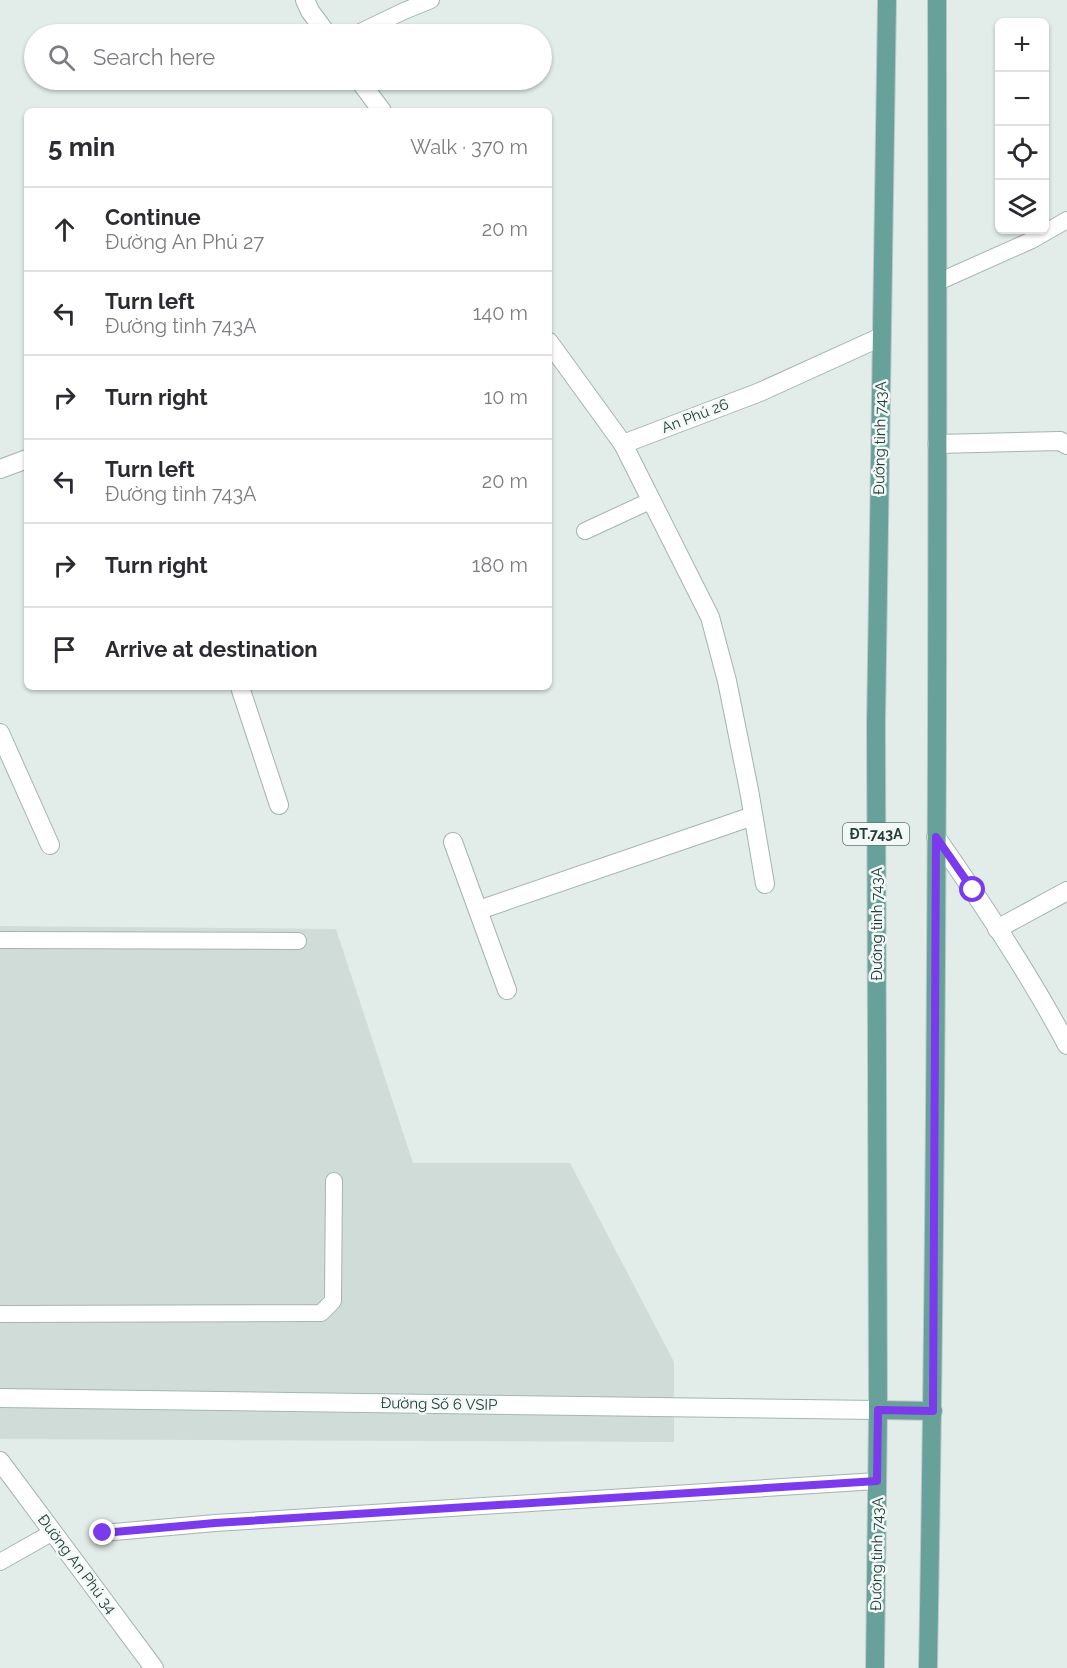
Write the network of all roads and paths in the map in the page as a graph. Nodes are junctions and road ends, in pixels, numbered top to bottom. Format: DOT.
graph roads {
  1 [pos="305,0"];
  2 [pos="431,0"];
  3 [pos="887,0"];
  4 [pos="937,0"];
  5 [pos="320,24"];
  6 [pos="377,24"];
  7 [pos="366,90"];
  8 [pos="380,108"];
  9 [pos="1067,220"];
  10 [pos="938,282"];
  11 [pos="881,337"];
  12 [pos="552,346"];
  13 [pos="623,444"];
  14 [pos="937,444"];
  15 [pos="1067,445"];
  16 [pos="24,460"];
  17 [pos="0,469"];
  18 [pos="652,500"];
  19 [pos="585,531"];
  20 [pos="241,690"];
  21 [pos="0,733"];
  22 [pos="279,805"];
  23 [pos="753,816"];
  24 [pos="936,837"];
  25 [pos="453,842"];
  26 [pos="50,845"];
  27 [pos="765,884"];
  28 [pos="1067,891"];
  29 [pos="479,910"];
  30 [pos="997,929"];
  31 [pos="0,940"];
  32 [pos="298,941"];
  33 [pos="507,990"];
  34 [pos="1067,1045"];
  35 [pos="334,1181"];
  36 [pos="0,1314"];
  37 [pos="0,1398"];
  38 [pos="878,1410"];
  39 [pos="933,1411"];
  40 [pos="0,1461"];
  41 [pos="877,1481"];
  42 [pos="53,1532"];
  43 [pos="103,1533"];
  44 [pos="0,1562"];
  45 [pos="154,1668"];
  46 [pos="875,1668"];
  47 [pos="928,1668"];
  1 -- 5 [label="street"];
  2 -- 6 [label="lane"];
  3 -- 11 [label="main road, Đường tỉnh 743A / ĐT.743A"];
  4 -- 10 [label="main road"];
  7 -- 8 [label="street"];
  9 -- 10 [label="lane"];
  10 -- 14 [label="main road"];
  11 -- 13 [label="street, An Phú 26"];
  11 -- 38 [label="main road, Đường tỉnh 743A / ĐT.743A"];
  12 -- 13 [label="street"];
  13 -- 18 [label="street"];
  14 -- 15 [label="street"];
  14 -- 24 [label="main road"];
  16 -- 17 [label="street"];
  18 -- 19 [label="lane"];
  18 -- 23 [label="street"];
  20 -- 22 [label="street"];
  21 -- 26 [label="street"];
  23 -- 27 [label="street"];
  23 -- 29 [label="street"];
  24 -- 30 [label="street"];
  24 -- 39 [label="main road"];
  25 -- 29 [label="street"];
  28 -- 30 [label="street"];
  29 -- 33 [label="street"];
  30 -- 34 [label="street"];
  31 -- 32 [label="lane"];
  35 -- 36 [label="lane"];
  37 -- 38 [label="street, Đường Số 6 VSIP"];
  38 -- 39 [label="main road"];
  38 -- 41 [label="main road, Đường tỉnh 743A / ĐT.743A"];
  39 -- 47 [label="main road"];
  40 -- 42 [label="street, Đường An Phú 34"];
  41 -- 43 [label="lane"];
  41 -- 46 [label="main road, Đường tỉnh 743A / ĐT.743A"];
  42 -- 44 [label="lane"];
  42 -- 45 [label="street, Đường An Phú 34"];
}
